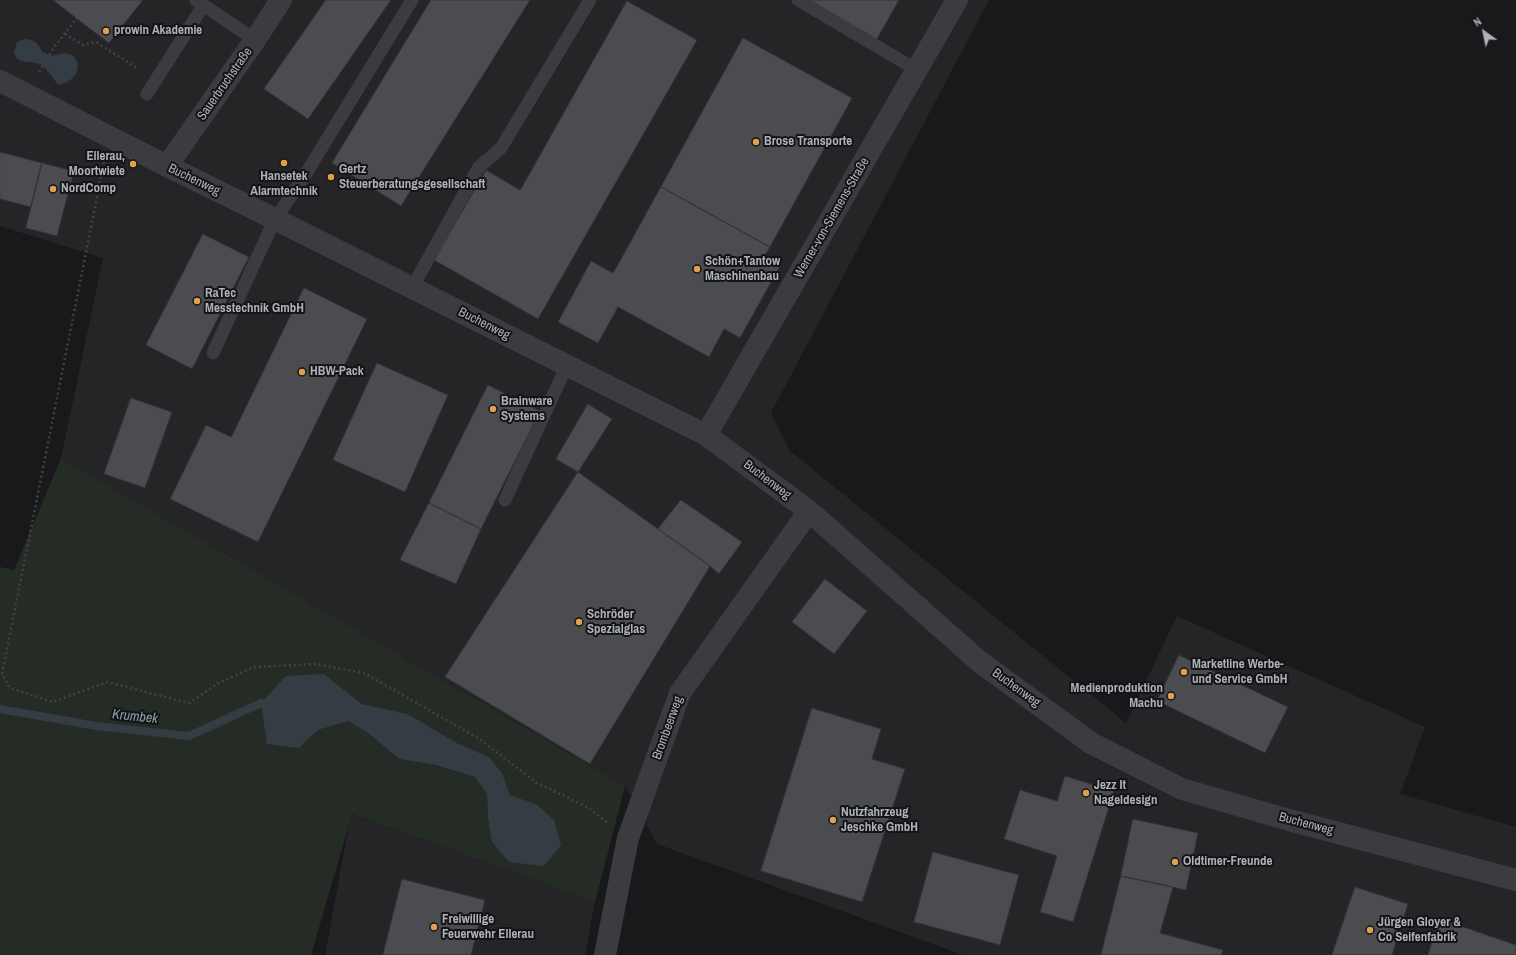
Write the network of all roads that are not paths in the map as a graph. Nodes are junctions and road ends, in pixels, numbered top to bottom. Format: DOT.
graph roads {
  1 [pos="281,0"];
  2 [pos="412,0"];
  3 [pos="590,0"];
  4 [pos="798,0"];
  5 [pos="957,0"];
  6 [pos="200,3"];
  7 [pos="255,40"];
  8 [pos="917,70"];
  9 [pos="0,81"];
  10 [pos="146,94"];
  11 [pos="167,166"];
  12 [pos="275,219"];
  13 [pos="412,288"];
  14 [pos="213,353"];
  15 [pos="567,365"];
  16 [pos="706,435"];
  17 [pos="505,500"];
  18 [pos="809,512"];
  19 [pos="1516,880"];
  20 [pos="605,955"];
  1 -- 7 [label="street, Sauerbruchstraße"];
  2 -- 12 [label="lane"];
  3 -- 13 [label="lane"];
  4 -- 8 [label="lane"];
  5 -- 8 [label="street, Werner-von-Siemens-Straße"];
  6 -- 7 [label="lane"];
  6 -- 10 [label="lane"];
  7 -- 11 [label="street, Sauerbruchstraße"];
  8 -- 16 [label="street, Werner-von-Siemens-Straße"];
  9 -- 11 [label="street, Buchenweg"];
  11 -- 12 [label="street, Buchenweg"];
  12 -- 13 [label="street, Buchenweg"];
  12 -- 14 [label="lane"];
  13 -- 15 [label="street, Buchenweg"];
  15 -- 16 [label="street, Buchenweg"];
  15 -- 17 [label="lane"];
  16 -- 18 [label="street, Buchenweg"];
  18 -- 19 [label="street, Buchenweg"];
  18 -- 20 [label="street, Brombeerweg"];
}
